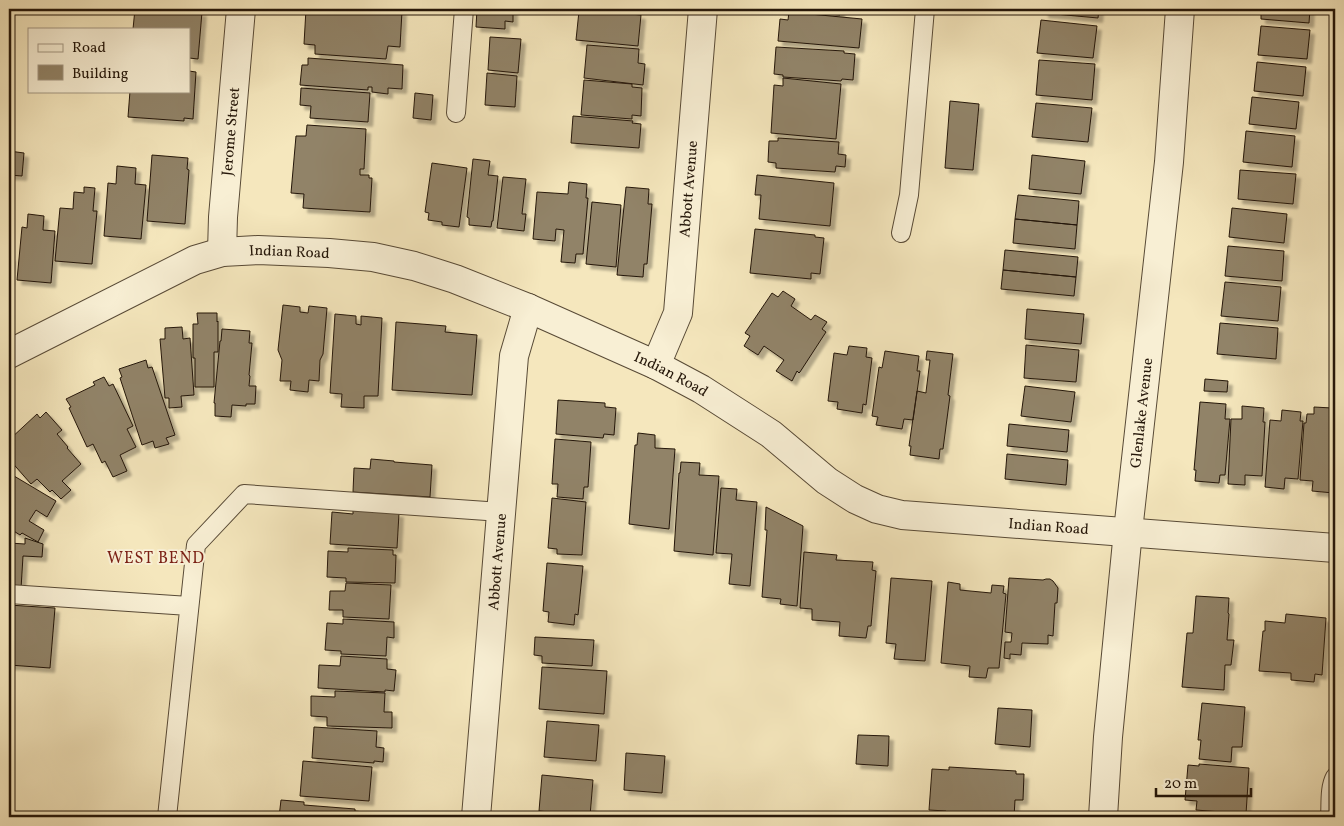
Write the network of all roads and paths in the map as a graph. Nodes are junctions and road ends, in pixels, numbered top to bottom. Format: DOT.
graph roads {
  1 [pos="241,9"];
  2 [pos="464,9"];
  3 [pos="703,9"];
  4 [pos="925,9"];
  5 [pos="1180,9"];
  6 [pos="456,113"];
  7 [pos="901,233"];
  8 [pos="222,252"];
  9 [pos="528,308"];
  10 [pos="9,354"];
  11 [pos="656,365"];
  12 [pos="500,512"];
  13 [pos="1128,531"];
  14 [pos="1335,548"];
  15 [pos="9,594"];
  16 [pos="189,606"];
  17 [pos="1335,777"];
  18 [pos="166,817"];
  19 [pos="476,817"];
  20 [pos="1103,817"];
  21 [pos="1330,817"];
  1 -- 8 [label="street, Jerome Street"];
  2 -- 6 [label="lane"];
  3 -- 11 [label="street, Abbott Avenue"];
  4 -- 7 [label="lane"];
  5 -- 13 [label="street, Glenlake Avenue"];
  8 -- 9 [label="street, Indian Road"];
  8 -- 10 [label="street, Indian Road"];
  9 -- 11 [label="street, Indian Road"];
  9 -- 12 [label="street, Abbott Avenue"];
  11 -- 13 [label="street, Indian Road"];
  12 -- 16 [label="lane"];
  12 -- 19 [label="street, Abbott Avenue"];
  13 -- 14 [label="street, Indian Road"];
  13 -- 20 [label="street, Glenlake Avenue"];
  15 -- 16 [label="lane"];
  16 -- 18 [label="lane"];
  17 -- 21 [label="lane"];
}
